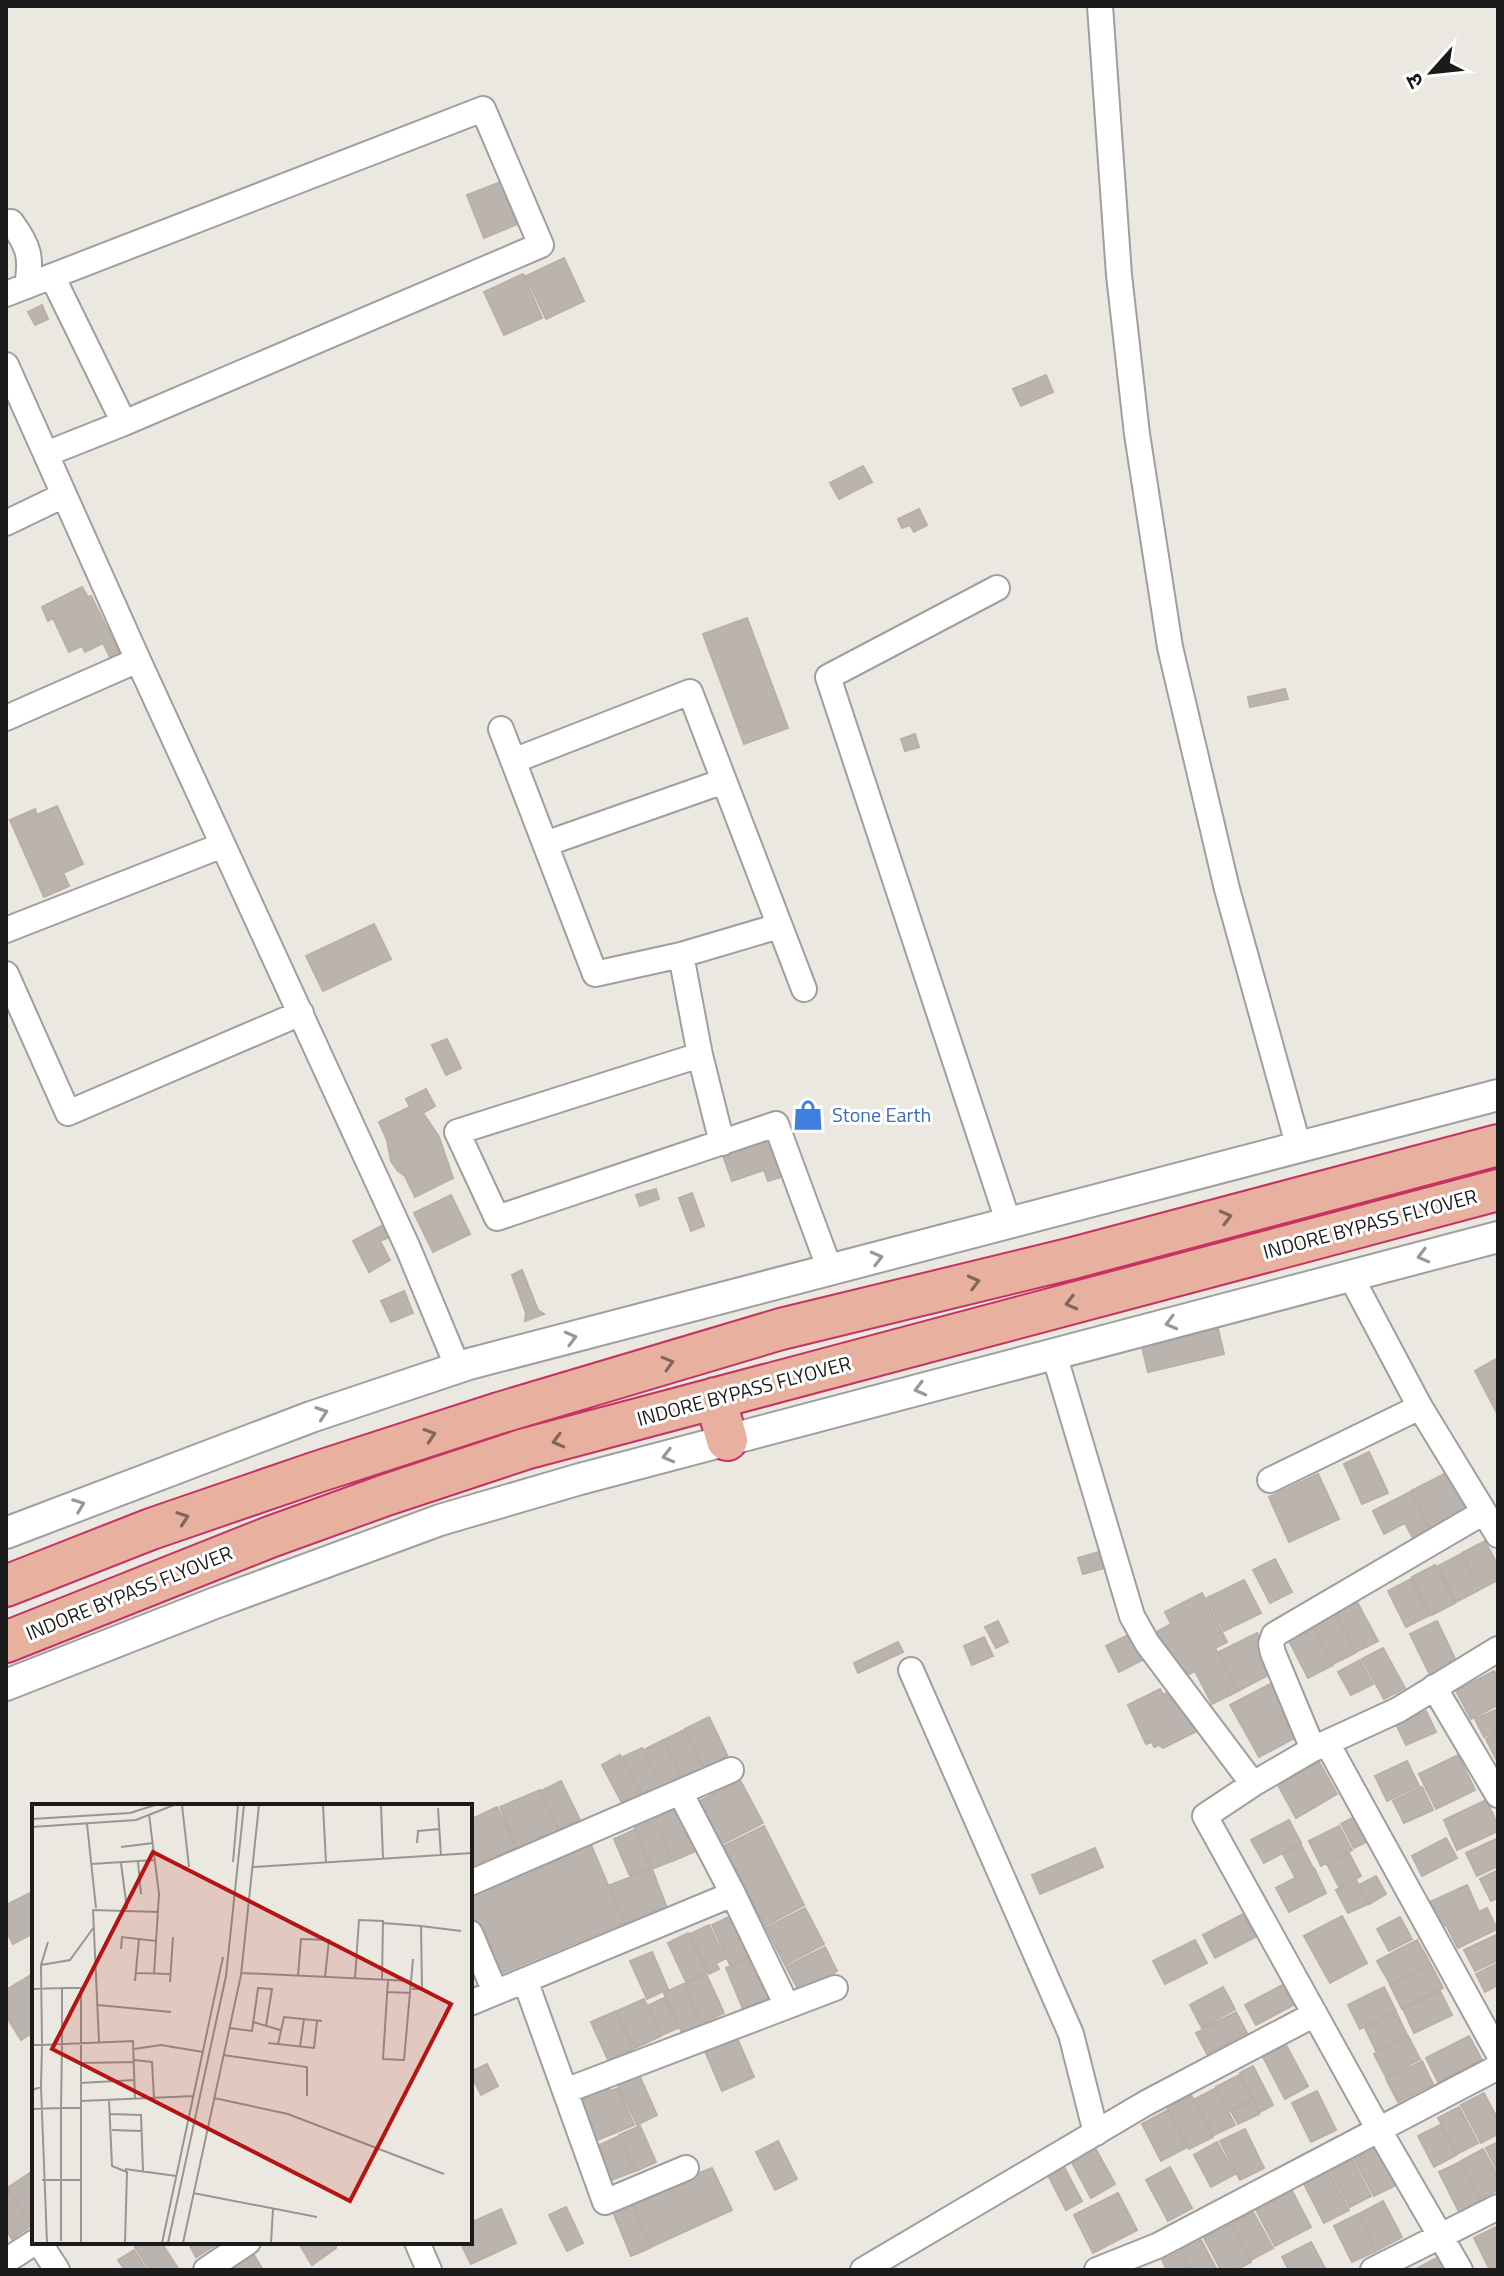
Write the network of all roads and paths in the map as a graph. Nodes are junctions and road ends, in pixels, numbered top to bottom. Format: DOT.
graph roads {
  1 [pos="1100,6"];
  2 [pos="6,222"];
  3 [pos="52,276"];
  4 [pos="16,290"];
  5 [pos="6,365"];
  6 [pos="16,415"];
  7 [pos="124,423"];
  8 [pos="46,454"];
  9 [pos="64,495"];
  10 [pos="6,523"];
  11 [pos="997,588"];
  12 [pos="138,660"];
  13 [pos="6,718"];
  14 [pos="501,729"];
  15 [pos="513,761"];
  16 [pos="724,781"];
  17 [pos="545,844"];
  18 [pos="223,845"];
  19 [pos="779,926"];
  20 [pos="6,930"];
  21 [pos="681,955"];
  22 [pos="6,974"];
  23 [pos="804,989"];
  24 [pos="301,1013"];
  25 [pos="700,1055"];
  26 [pos="1498,1095"];
  27 [pos="722,1143"];
  28 [pos="1498,1145"];
  29 [pos="1299,1148"];
  30 [pos="1498,1190"];
  31 [pos="1009,1224"];
  32 [pos="1498,1237"];
  33 [pos="830,1270"];
  34 [pos="1350,1275"];
  35 [pos="1054,1354"];
  36 [pos="458,1368"];
  37 [pos="715,1398"];
  38 [pos="1420,1407"];
  39 [pos="727,1440"];
  40 [pos="1270,1480"];
  41 [pos="1484,1512"];
  42 [pos="6,1533"];
  43 [pos="1498,1535"];
  44 [pos="6,1586"];
  45 [pos="6,1642"];
  46 [pos="1498,1649"];
  47 [pos="911,1670"];
  48 [pos="6,1685"];
  49 [pos="1434,1687"];
  50 [pos="1320,1746"];
  51 [pos="731,1770"];
  52 [pos="1253,1784"];
  53 [pos="681,1794"];
  54 [pos="1498,1795"];
  55 [pos="472,1882"];
  56 [pos="733,1894"];
  57 [pos="472,1938"];
  58 [pos="525,1980"];
  59 [pos="835,1988"];
  60 [pos="495,1992"];
  61 [pos="472,2002"];
  62 [pos="787,2006"];
  63 [pos="1315,2014"];
  64 [pos="1498,2053"];
  65 [pos="1498,2067"];
  66 [pos="565,2091"];
  67 [pos="1379,2130"];
  68 [pos="1096,2133"];
  69 [pos="686,2168"];
  70 [pos="1498,2207"];
  71 [pos="1440,2235"];
  72 [pos="34,2244"];
  73 [pos="38,2244"];
  74 [pos="245,2244"];
  75 [pos="6,2261"];
  76 [pos="57,2270"];
  77 [pos="206,2270"];
  78 [pos="863,2270"];
  79 [pos="1097,2270"];
  80 [pos="1373,2270"];
  81 [pos="1460,2270"];
  1 -- 29 [label="street"];
  2 -- 4 [label="street"];
  3 -- 4 [label="street"];
  3 -- 7 [label="street"];
  3 -- 7 [label="street"];
  5 -- 6 [label="street"];
  6 -- 8 [label="street"];
  7 -- 8 [label="street"];
  8 -- 9 [label="street"];
  9 -- 10 [label="street"];
  9 -- 12 [label="street"];
  11 -- 31 [label="street"];
  12 -- 13 [label="street"];
  12 -- 18 [label="street"];
  14 -- 15 [label="street"];
  15 -- 16 [label="street"];
  15 -- 17 [label="street"];
  16 -- 17 [label="street"];
  16 -- 19 [label="street"];
  17 -- 21 [label="street"];
  18 -- 20 [label="street"];
  18 -- 24 [label="street"];
  19 -- 21 [label="street"];
  19 -- 23 [label="street"];
  21 -- 25 [label="street"];
  22 -- 24 [label="street"];
  24 -- 36 [label="street"];
  25 -- 27 [label="street"];
  25 -- 27 [label="street"];
  26 -- 29 [label="street"];
  27 -- 33 [label="street"];
  44 -- 28 [label="highway, one-way"];
  29 -- 31 [label="street"];
  30 -- 37 [label="highway, INDORE BYPASS FLYOVER, one-way"];
  33 -- 31 [label="street, one-way"];
  32 -- 34 [label="street, one-way"];
  36 -- 33 [label="street, one-way"];
  34 -- 35 [label="street, one-way"];
  34 -- 38 [label="street"];
  35 -- 39 [label="street, one-way"];
  35 -- 52 [label="street"];
  42 -- 36 [label="street, one-way"];
  37 -- 39 [label="highway"];
  37 -- 45 [label="highway, INDORE BYPASS FLYOVER, one-way"];
  38 -- 40 [label="street"];
  38 -- 41 [label="street"];
  39 -- 48 [label="street, one-way"];
  41 -- 43 [label="street"];
  41 -- 50 [label="street"];
  46 -- 49 [label="street"];
  47 -- 68 [label="street"];
  49 -- 50 [label="street"];
  49 -- 54 [label="street"];
  50 -- 52 [label="street"];
  50 -- 64 [label="street"];
  51 -- 53 [label="street"];
  52 -- 63 [label="street"];
  53 -- 55 [label="street"];
  53 -- 56 [label="street"];
  56 -- 58 [label="street"];
  56 -- 62 [label="street"];
  57 -- 60 [label="street"];
  58 -- 60 [label="street"];
  58 -- 66 [label="street"];
  59 -- 62 [label="street"];
  60 -- 61 [label="street"];
  62 -- 66 [label="street"];
  63 -- 67 [label="street"];
  63 -- 68 [label="street"];
  65 -- 67 [label="street"];
  66 -- 69 [label="street"];
  67 -- 71 [label="street"];
  67 -- 79 [label="street"];
  68 -- 78 [label="street"];
  70 -- 71 [label="street"];
  71 -- 80 [label="street"];
  71 -- 81 [label="street"];
  72 -- 75 [label="street"];
  73 -- 76 [label="street"];
  74 -- 77 [label="street"];
}
